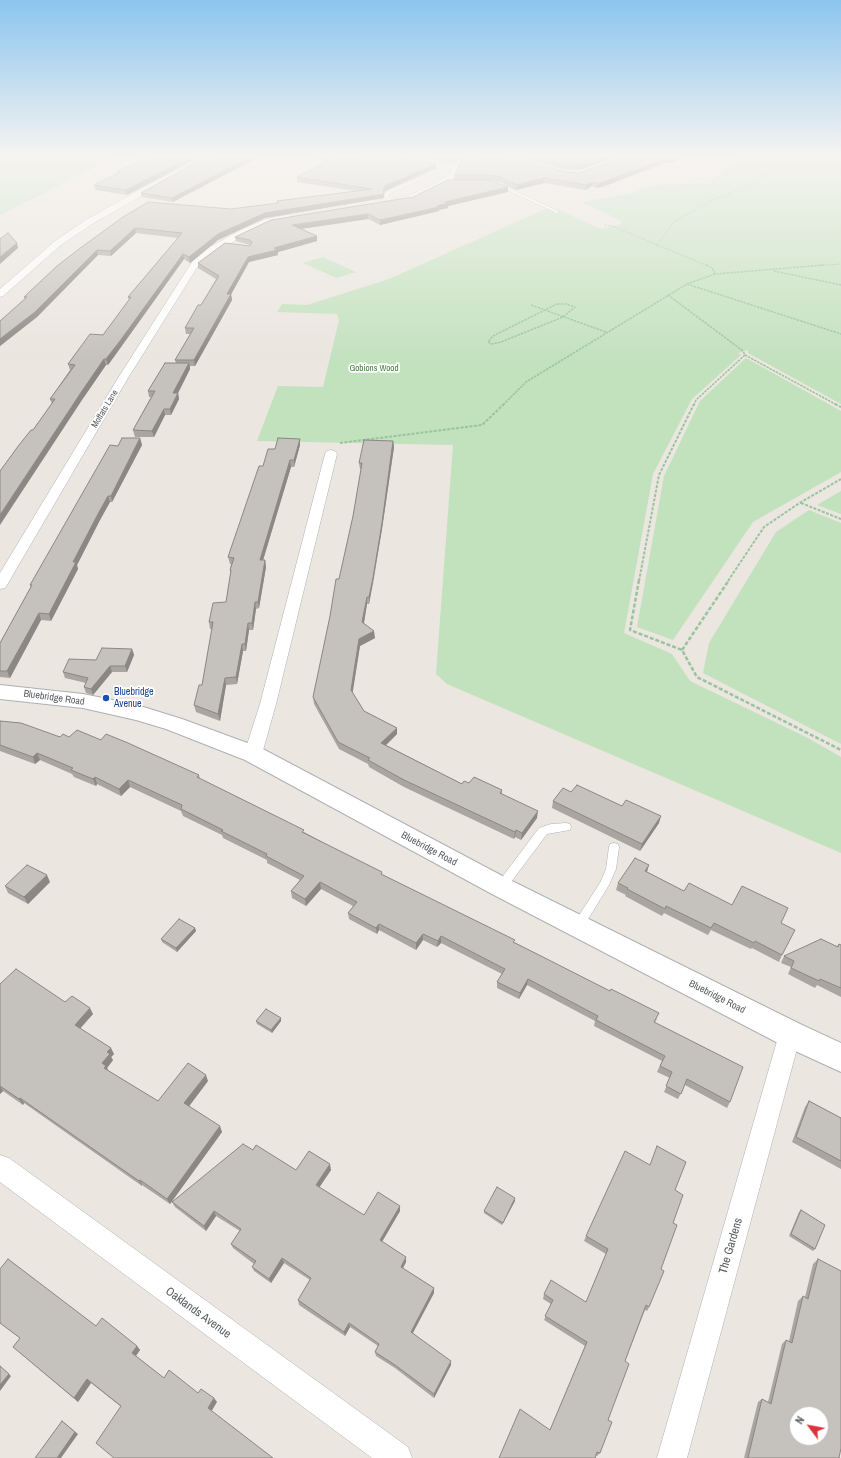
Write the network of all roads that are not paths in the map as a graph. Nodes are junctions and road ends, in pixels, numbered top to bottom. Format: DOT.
graph roads {
  1 [pos="84,225"];
  2 [pos="258,225"];
  3 [pos="222,243"];
  4 [pos="235,246"];
  5 [pos="0,294"];
  6 [pos="331,454"];
  7 [pos="0,585"];
  8 [pos="0,692"];
  9 [pos="253,754"];
  10 [pos="566,828"];
  11 [pos="614,847"];
  12 [pos="501,887"];
  13 [pos="578,926"];
  14 [pos="790,1034"];
  15 [pos="841,1058"];
  16 [pos="0,1167"];
  17 [pos="397,1458"];
  18 [pos="672,1458"];
  1 -- 5 [label="street"];
  2 -- 3 [label="street, Moffats Lane"];
  3 -- 4 [label="street"];
  3 -- 7 [label="street, Moffats Lane"];
  6 -- 9 [label="street"];
  8 -- 9 [label="street, Bluebridge Road"];
  9 -- 12 [label="street, Bluebridge Road"];
  10 -- 12 [label="lane"];
  11 -- 13 [label="lane"];
  12 -- 13 [label="street, Bluebridge Road"];
  13 -- 14 [label="street, Bluebridge Road"];
  14 -- 15 [label="street, Bluebridge Road"];
  14 -- 18 [label="street, The Gardens"];
  16 -- 17 [label="street, Oaklands Avenue"];
}
